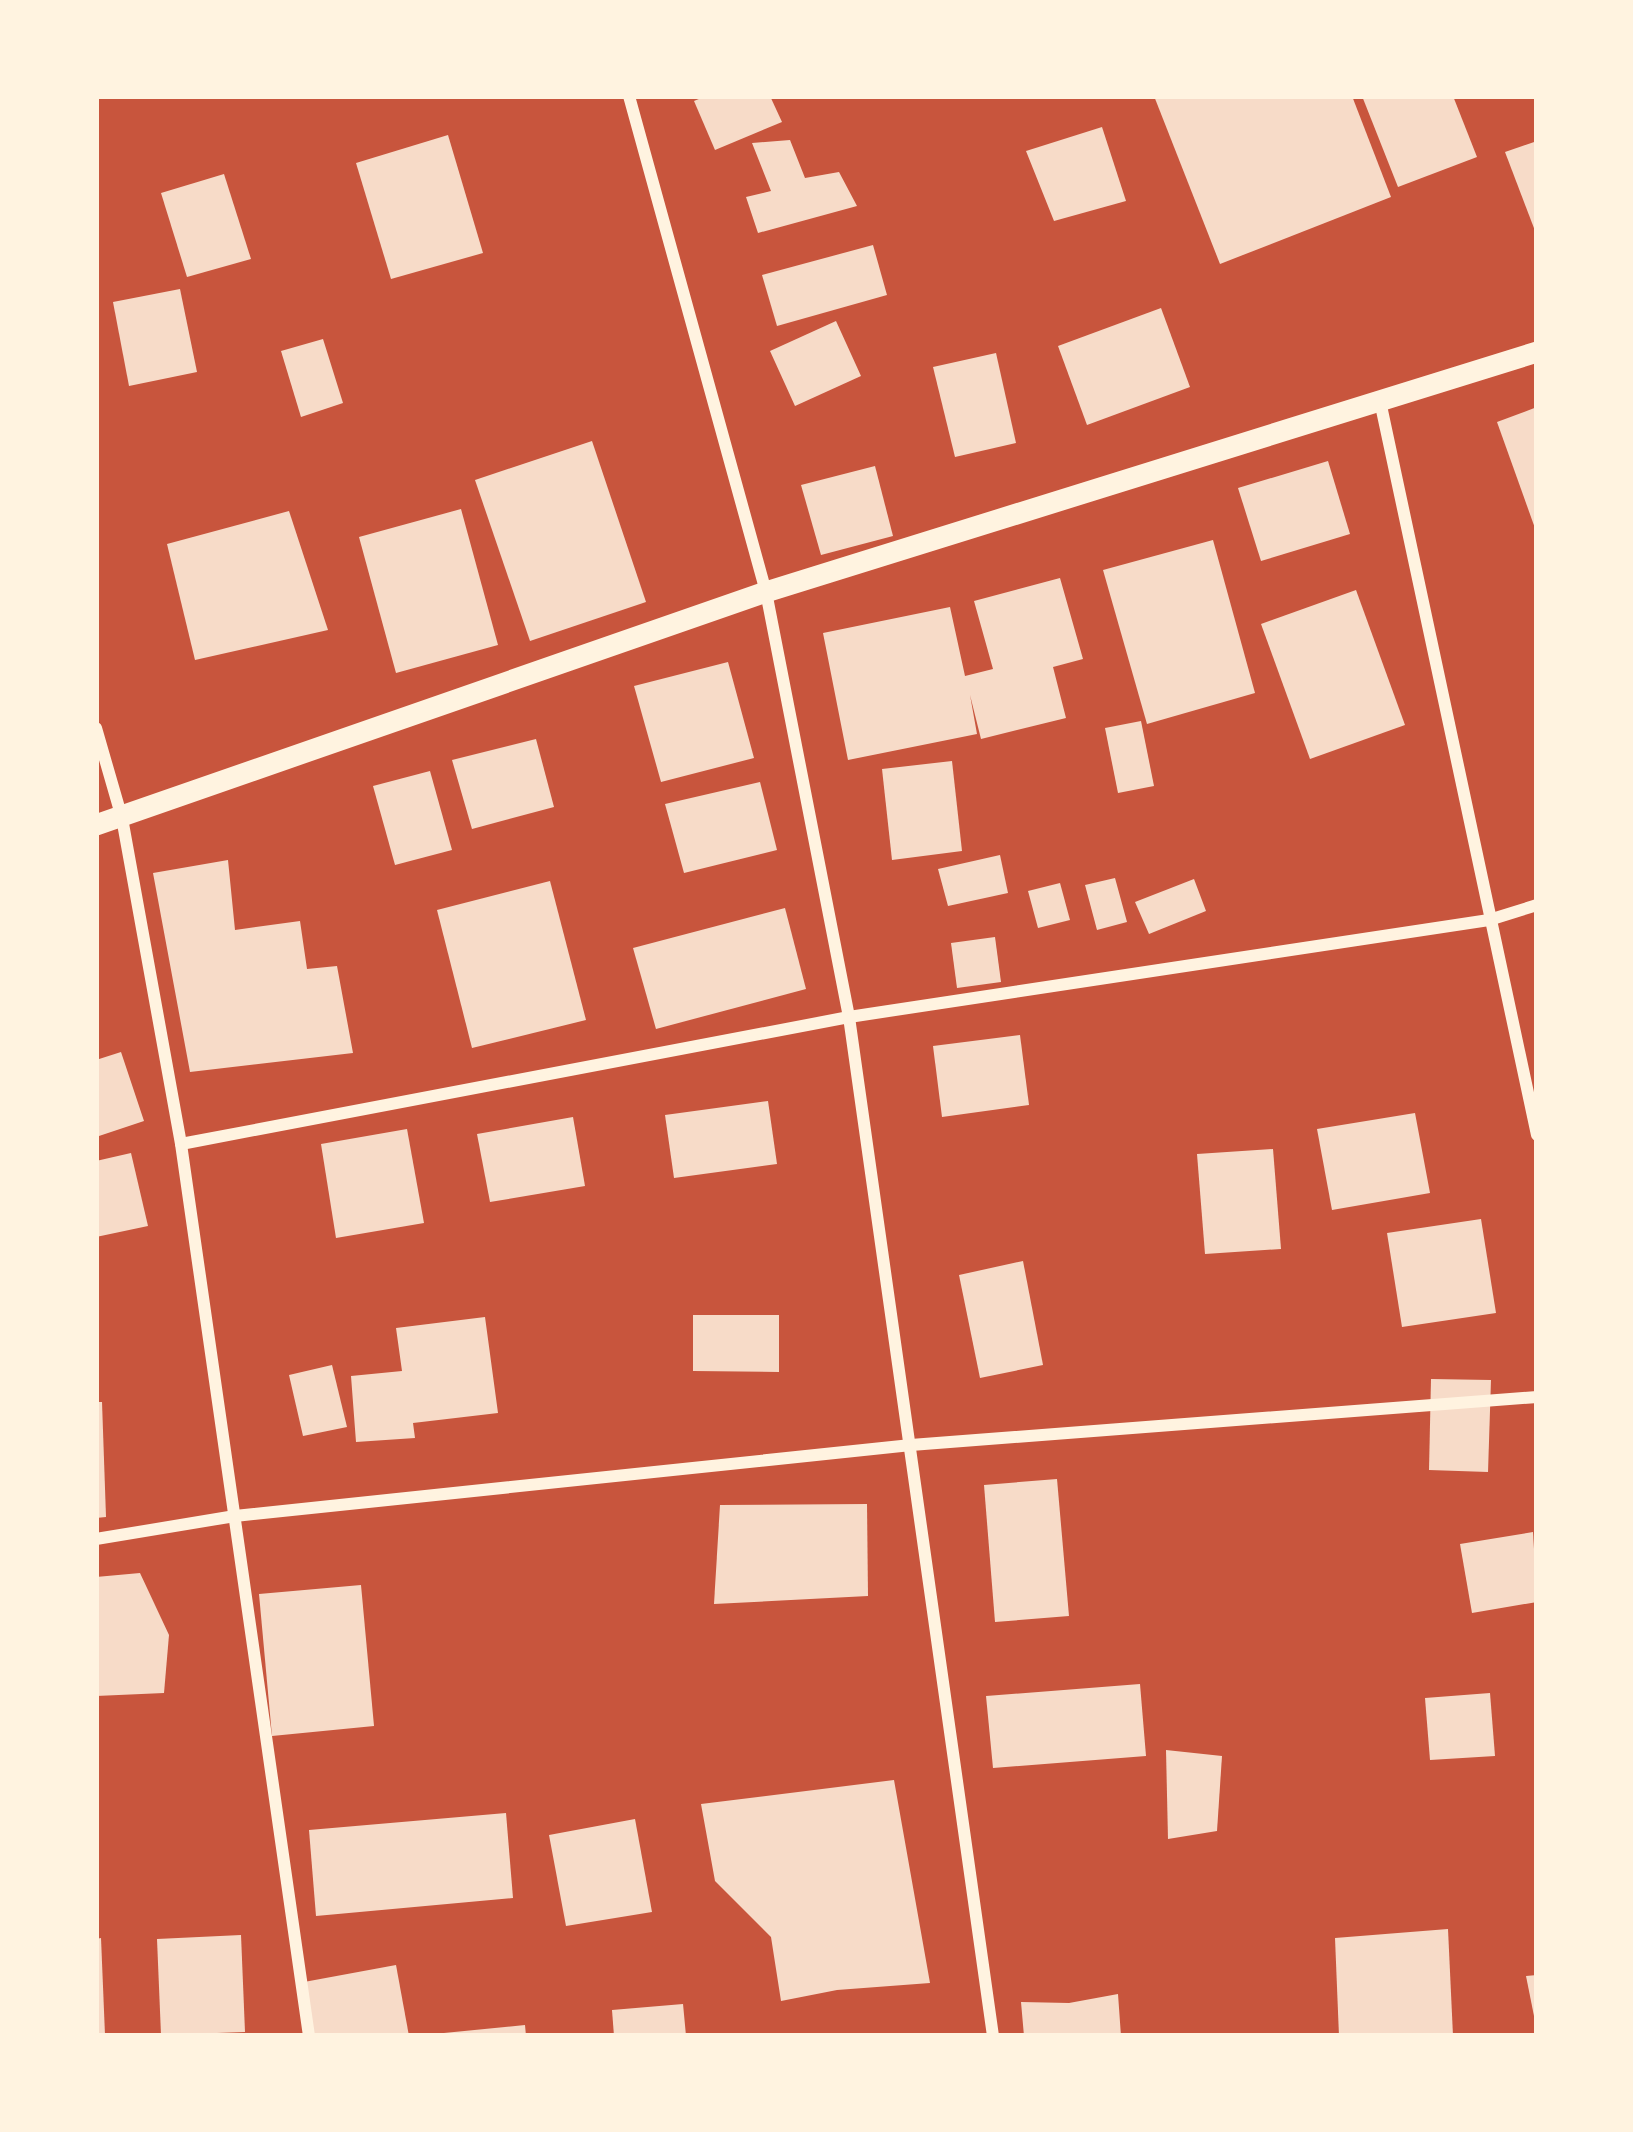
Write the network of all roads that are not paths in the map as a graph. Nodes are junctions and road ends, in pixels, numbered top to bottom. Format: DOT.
graph roads {
  1 [pos="629,96"];
  2 [pos="1537,352"];
  3 [pos="1380,401"];
  4 [pos="766,592"];
  5 [pos="96,728"];
  6 [pos="122,818"];
  7 [pos="96,825"];
  8 [pos="1537,905"];
  9 [pos="1489,920"];
  10 [pos="849,1017"];
  11 [pos="1537,1135"];
  12 [pos="181,1144"];
  13 [pos="1537,1397"];
  14 [pos="911,1445"];
  15 [pos="235,1516"];
  16 [pos="96,1539"];
  17 [pos="309,2036"];
  18 [pos="993,2036"];
  1 -- 4 [label="street"];
  2 -- 3 [label="street"];
  3 -- 4 [label="street"];
  3 -- 9 [label="street"];
  4 -- 6 [label="street"];
  4 -- 10 [label="street"];
  5 -- 6 [label="street"];
  6 -- 7 [label="street"];
  6 -- 12 [label="street"];
  8 -- 9 [label="street"];
  9 -- 10 [label="street"];
  9 -- 11 [label="street"];
  10 -- 12 [label="street"];
  10 -- 14 [label="street"];
  12 -- 15 [label="street"];
  13 -- 14 [label="street"];
  14 -- 15 [label="street"];
  14 -- 18 [label="street"];
  15 -- 16 [label="street"];
  15 -- 17 [label="street"];
}
